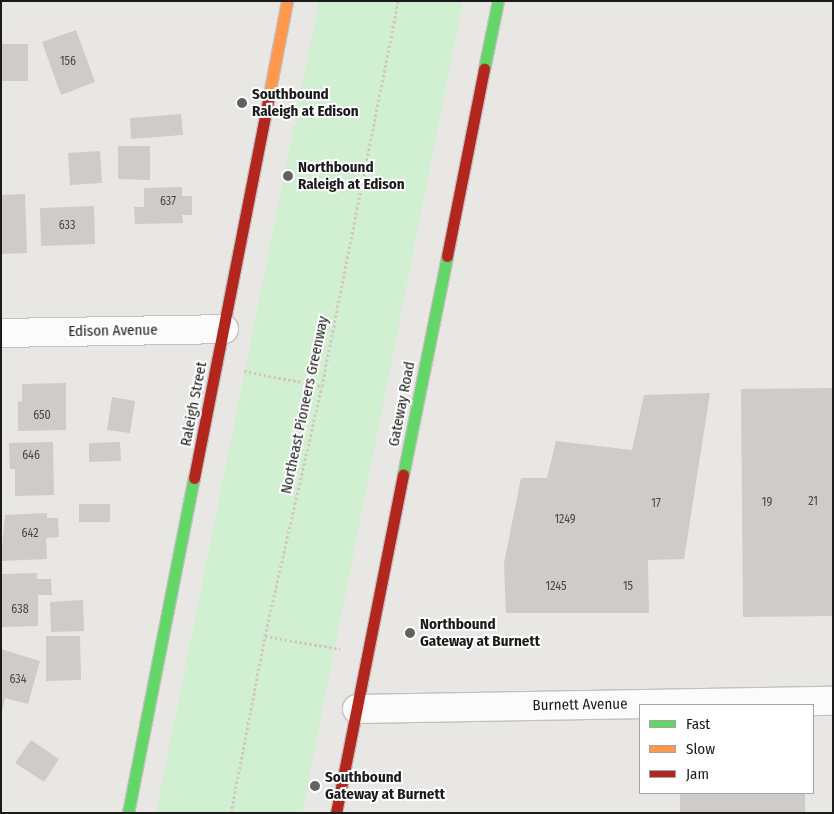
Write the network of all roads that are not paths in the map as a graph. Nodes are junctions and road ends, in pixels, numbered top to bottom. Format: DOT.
graph roads {
  1 [pos="287,1"];
  2 [pos="498,1"];
  3 [pos="224,328"];
  4 [pos="1,334"];
  5 [pos="833,701"];
  6 [pos="639,704"];
  7 [pos="654,704"];
  8 [pos="357,709"];
  9 [pos="128,813"];
  10 [pos="336,813"];
  1 -- 3 [label="street, Raleigh Street"];
  2 -- 8 [label="street, Gateway Road"];
  3 -- 4 [label="street, Edison Avenue"];
  3 -- 9 [label="street, Raleigh Street"];
  5 -- 7 [label="street, Burnett Avenue"];
  6 -- 8 [label="street, Burnett Avenue"];
  8 -- 10 [label="street, Gateway Road"];
}
